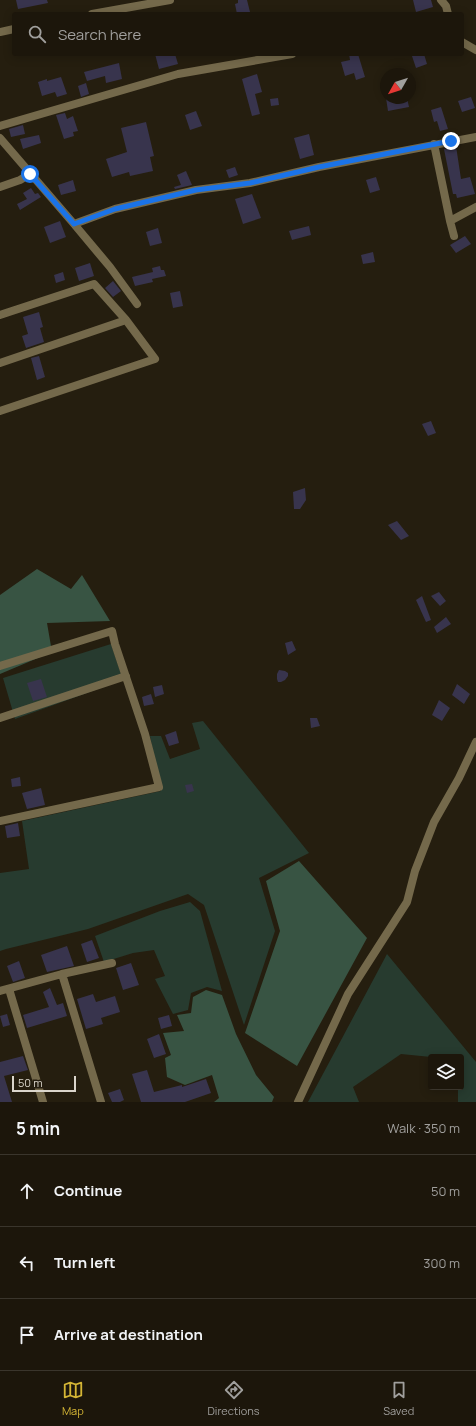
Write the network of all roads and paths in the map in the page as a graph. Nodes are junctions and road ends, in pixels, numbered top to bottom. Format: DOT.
graph roads {
  1 [pos="170,0"];
  2 [pos="441,0"];
  3 [pos="103,12"];
  4 [pos="449,12"];
  5 [pos="12,29"];
  6 [pos="0,32"];
  7 [pos="464,43"];
  8 [pos="476,50"];
  9 [pos="281,56"];
  10 [pos="0,126"];
  11 [pos="476,137"];
  12 [pos="0,138"];
  13 [pos="434,144"];
  14 [pos="30,174"];
  15 [pos="0,187"];
  16 [pos="476,207"];
  17 [pos="450,221"];
  18 [pos="74,224"];
  19 [pos="454,236"];
  20 [pos="137,304"];
  21 [pos="0,315"];
  22 [pos="126,320"];
  23 [pos="0,363"];
  24 [pos="0,411"];
  25 [pos="0,666"];
  26 [pos="126,676"];
  27 [pos="0,718"];
  28 [pos="476,742"];
  29 [pos="0,820"];
  30 [pos="112,963"];
  31 [pos="62,974"];
  32 [pos="9,989"];
  33 [pos="0,991"];
  34 [pos="42,1102"];
  35 [pos="101,1102"];
  36 [pos="298,1102"];
  1 -- 3 [label="street"];
  2 -- 4 [label="street"];
  5 -- 6 [label="street"];
  7 -- 8 [label="street"];
  9 -- 10 [label="street"];
  11 -- 13 [label="street"];
  12 -- 14 [label="street"];
  13 -- 17 [label="street"];
  13 -- 18 [label="street"];
  14 -- 15 [label="street"];
  14 -- 18 [label="street"];
  16 -- 17 [label="street"];
  17 -- 19 [label="street"];
  18 -- 20 [label="street"];
  21 -- 22 [label="street"];
  22 -- 23 [label="street"];
  22 -- 24 [label="street"];
  25 -- 26 [label="street"];
  26 -- 27 [label="street"];
  26 -- 29 [label="street"];
  28 -- 36 [label="street"];
  30 -- 31 [label="street"];
  31 -- 32 [label="street"];
  31 -- 35 [label="street"];
  32 -- 33 [label="street"];
  32 -- 34 [label="street"];
}
